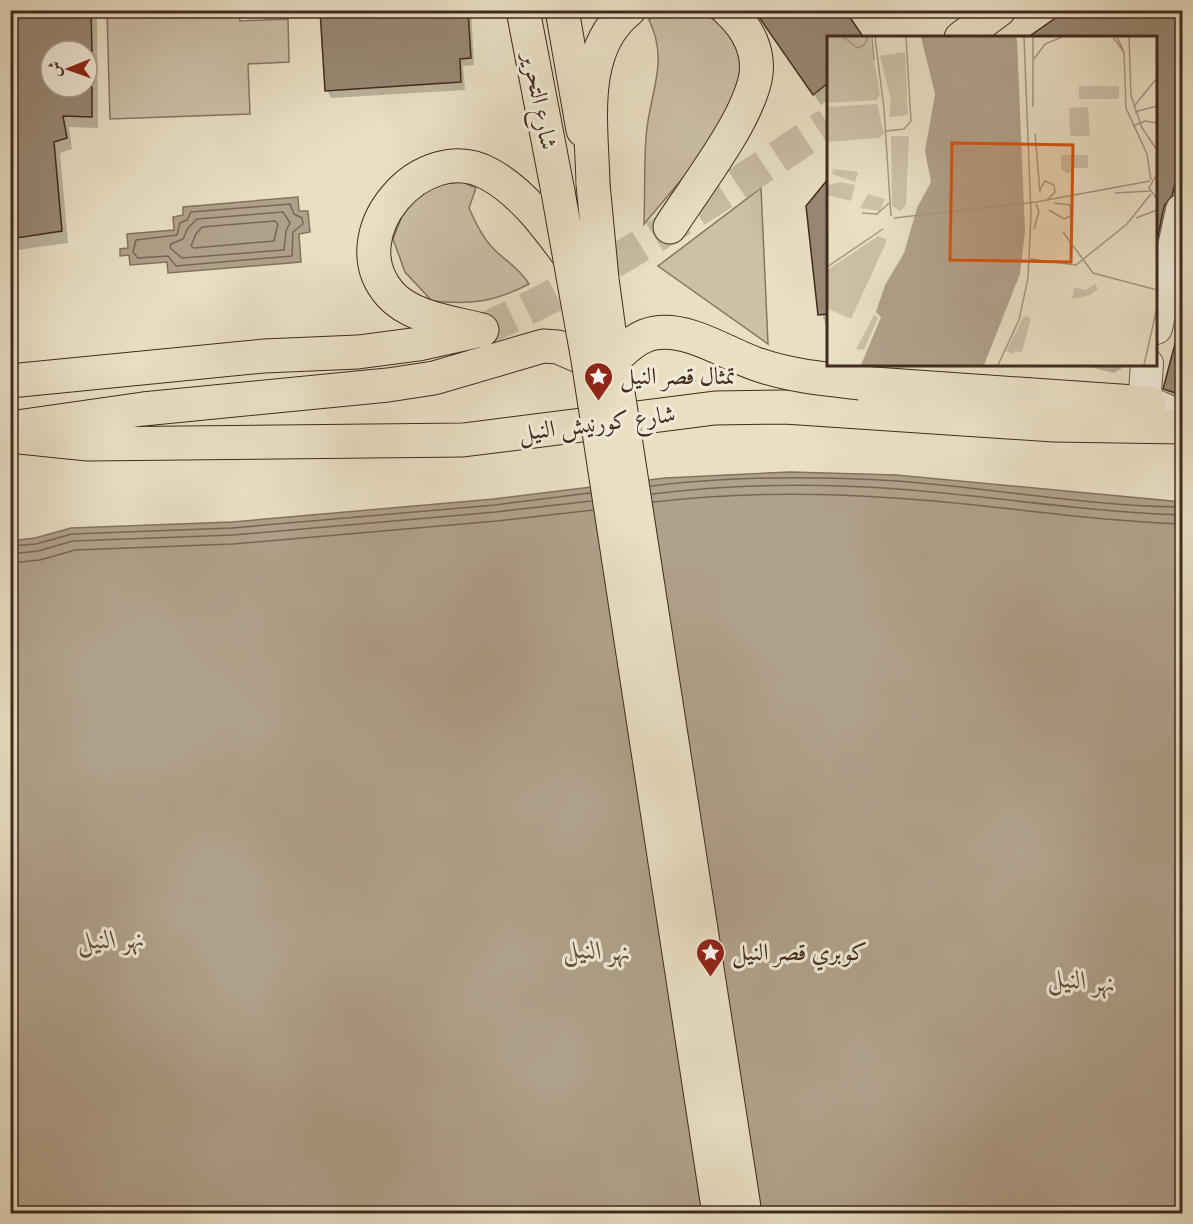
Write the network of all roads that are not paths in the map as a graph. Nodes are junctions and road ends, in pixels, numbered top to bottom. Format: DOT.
graph roads {
  1 [pos="523,10"];
  2 [pos="562,10"];
  3 [pos="629,10"];
  4 [pos="728,10"];
  5 [pos="999,10"];
  6 [pos="964,36"];
  7 [pos="593,184"];
  8 [pos="1182,210"];
  9 [pos="670,227"];
  10 [pos="568,256"];
  11 [pos="1157,319"];
  12 [pos="601,360"];
  13 [pos="1147,366"];
  14 [pos="10,381"];
  15 [pos="1149,403"];
  16 [pos="1182,415"];
  17 [pos="1182,427"];
  18 [pos="10,428"];
  19 [pos="10,436"];
  20 [pos="719,1214"];
  21 [pos="745,1214"];
  1 -- 10 [label="main road, شارع التحرير, bridge"];
  2 -- 7 [label="main road, شارع التحرير"];
  3 -- 7 [label="main road"];
  4 -- 9 [label="main road"];
  5 -- 6 [label="main road"];
  7 -- 12 [label="main road, bridge"];
  8 -- 11 [label="street"];
  10 -- 12 [label="main road, شارع التحرير, bridge"];
  10 -- 14 [label="main road"];
  12 -- 15 [label="main road, bridge"];
  12 -- 18 [label="main road"];
  12 -- 20 [label="main road, bridge"];
  12 -- 21 [label="main road, bridge"];
  13 -- 15 [label="street"];
  15 -- 16 [label="street"];
  17 -- 19 [label="main road, شارع كورنيش النيل"];
}
